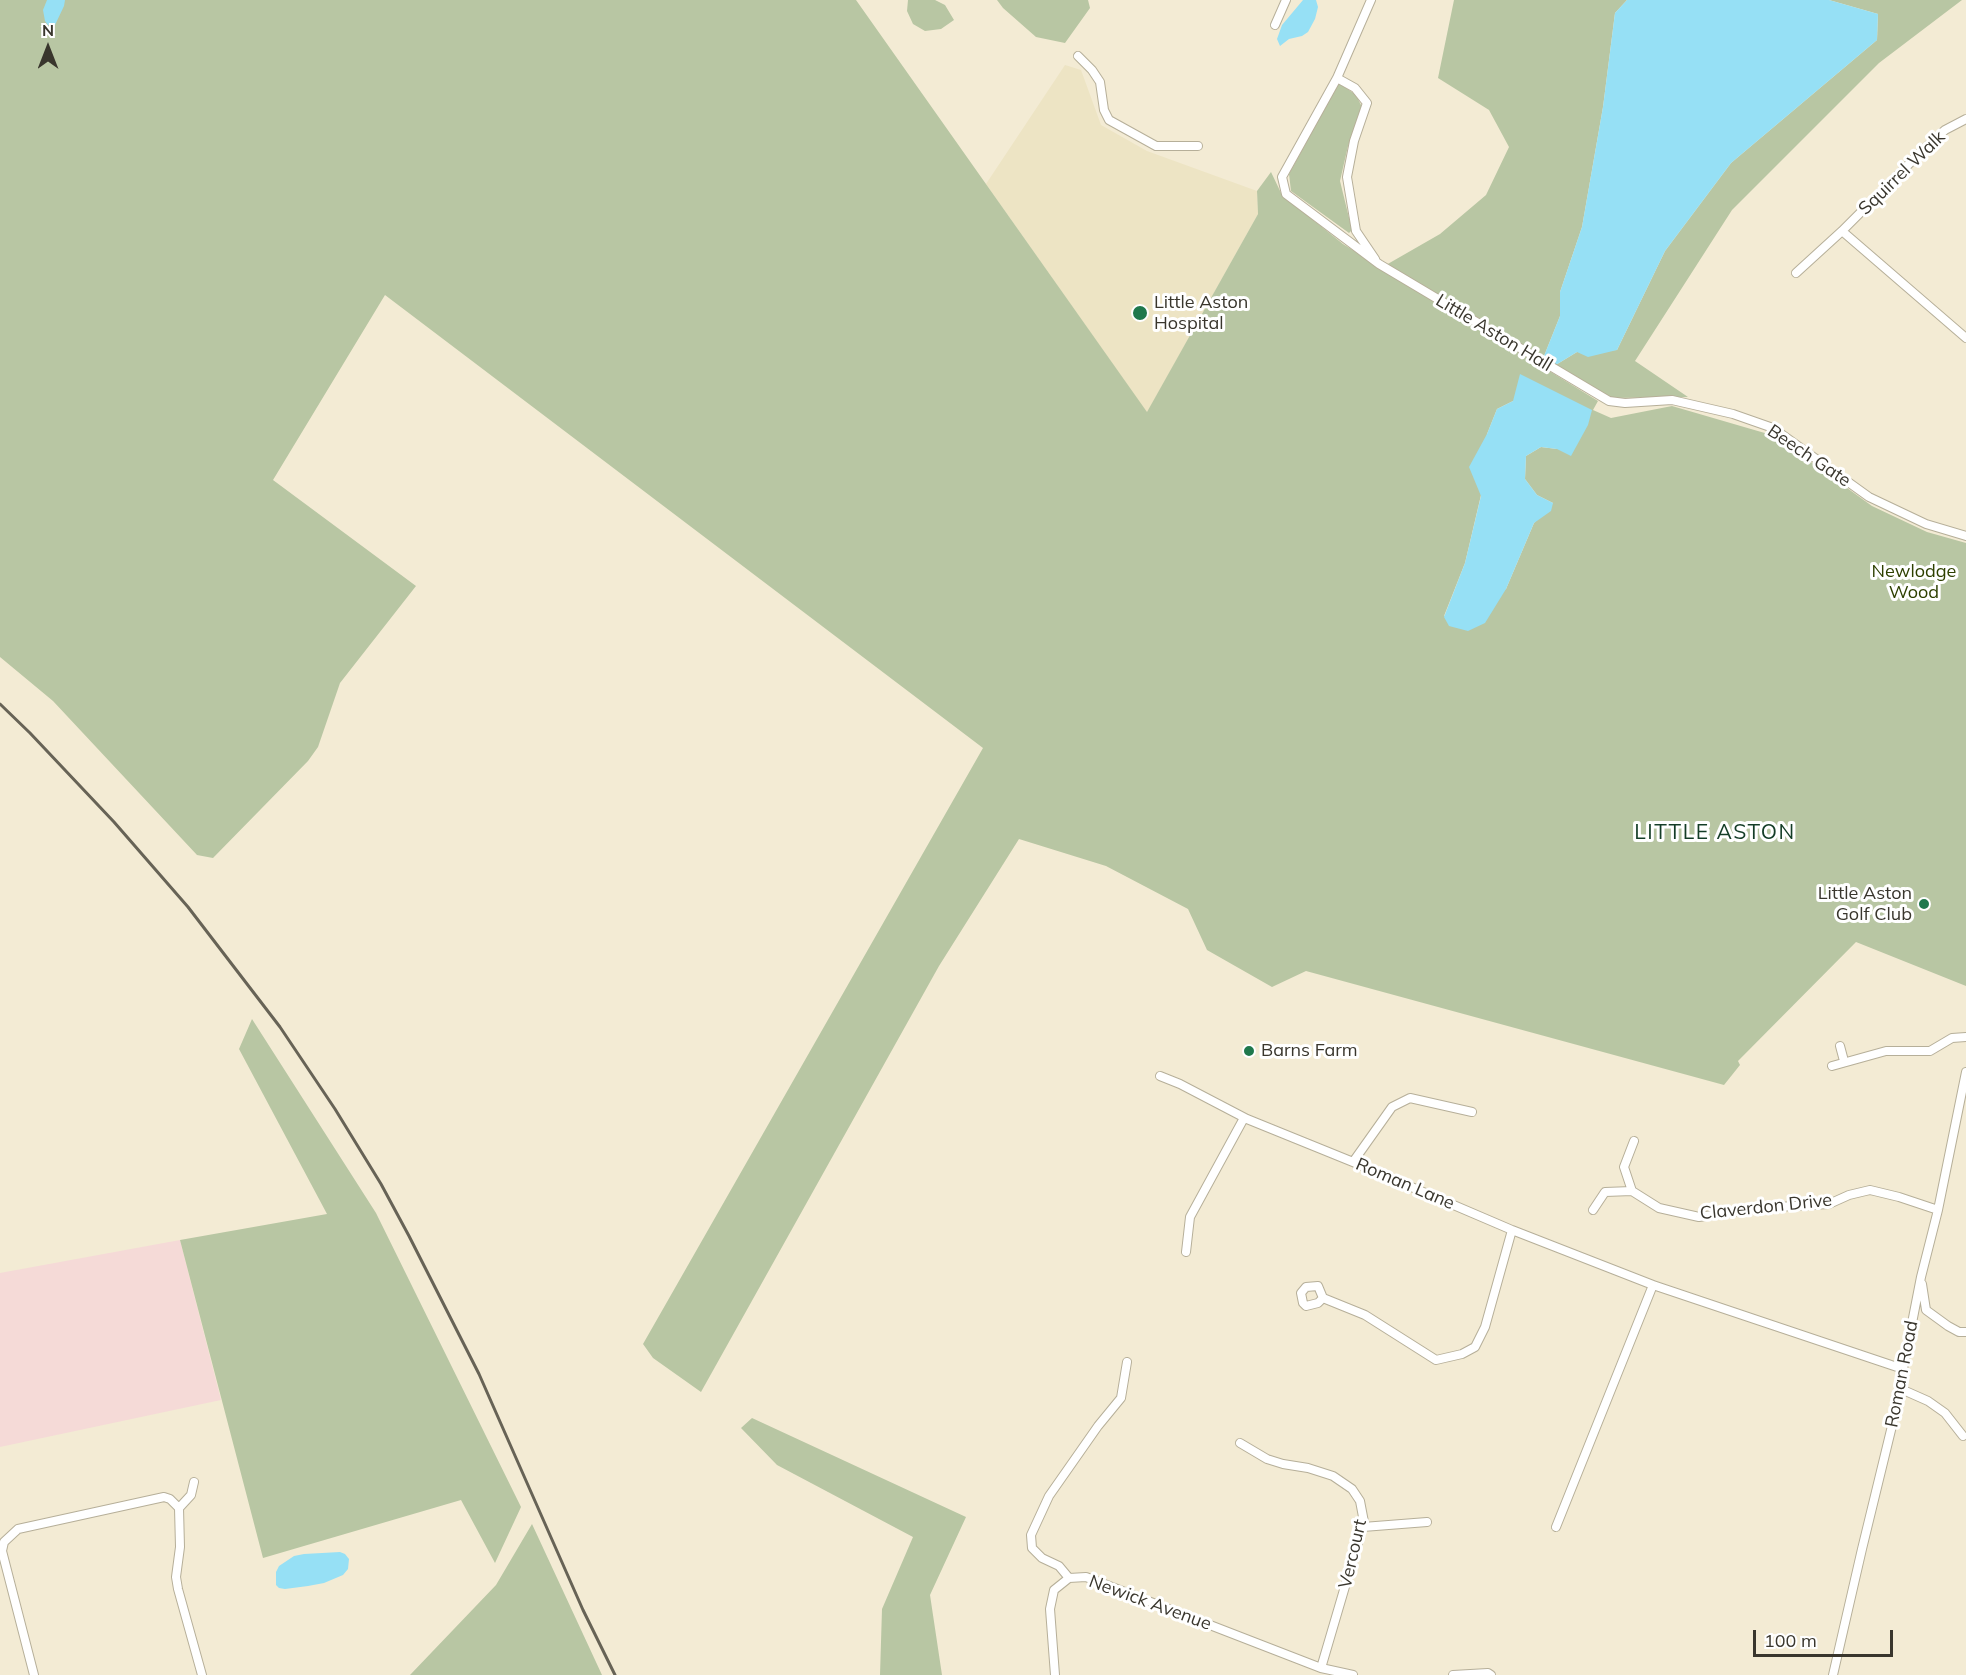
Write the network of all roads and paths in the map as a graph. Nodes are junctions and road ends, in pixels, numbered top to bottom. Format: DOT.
graph roads {
  1 [pos="1286,0"];
  2 [pos="1371,0"];
  3 [pos="1275,25"];
  4 [pos="1078,56"];
  5 [pos="1336,78"];
  6 [pos="1966,119"];
  7 [pos="1198,146"];
  8 [pos="1842,231"];
  9 [pos="1379,264"];
  10 [pos="1796,273"];
  11 [pos="1966,338"];
  12 [pos="1609,401"];
  13 [pos="1966,536"];
  14 [pos="1966,1036"];
  15 [pos="1840,1046"];
  16 [pos="1844,1061"];
  17 [pos="1832,1066"];
  18 [pos="1966,1072"];
  19 [pos="1160,1076"];
  20 [pos="1472,1113"];
  21 [pos="1244,1118"];
  22 [pos="1634,1141"];
  23 [pos="1353,1162"];
  24 [pos="1632,1191"];
  25 [pos="1593,1210"];
  26 [pos="1938,1210"];
  27 [pos="1512,1230"];
  28 [pos="1186,1252"];
  29 [pos="1922,1277"];
  30 [pos="1653,1285"];
  31 [pos="1323,1298"];
  32 [pos="1966,1332"];
  33 [pos="1127,1362"];
  34 [pos="1903,1369"];
  35 [pos="1901,1389"];
  36 [pos="1963,1436"];
  37 [pos="1240,1443"];
  38 [pos="194,1482"];
  39 [pos="179,1508"];
  40 [pos="1427,1522"];
  41 [pos="1363,1527"];
  42 [pos="1556,1527"];
  43 [pos="1,1551"];
  44 [pos="1069,1578"];
  45 [pos="1321,1668"];
  46 [pos="34,1675"];
  47 [pos="202,1675"];
  48 [pos="1055,1675"];
  49 [pos="1353,1675"];
  50 [pos="1453,1675"];
  51 [pos="1491,1675"];
  52 [pos="1833,1675"];
  1 -- 3 [label="street"];
  2 -- 5 [label="street, Little Aston Hall"];
  4 -- 7 [label="street"];
  5 -- 9 [label="street, Little Aston Hall"];
  5 -- 9 [label="street, Little Aston Hall"];
  6 -- 8 [label="street, Squirrel Walk"];
  8 -- 10 [label="street, Squirrel Walk"];
  8 -- 11 [label="street, Squirrel Walk"];
  9 -- 12 [label="street, Little Aston Hall"];
  12 -- 13 [label="street, Beech Gate"];
  14 -- 16 [label="street"];
  15 -- 16 [label="street"];
  16 -- 17 [label="street"];
  18 -- 26 [label="street, Roman Road"];
  19 -- 21 [label="street, Roman Lane"];
  20 -- 23 [label="street"];
  21 -- 23 [label="street, Roman Lane"];
  21 -- 28 [label="street"];
  22 -- 24 [label="street"];
  23 -- 27 [label="street, Roman Lane"];
  24 -- 25 [label="street"];
  24 -- 26 [label="street, Claverdon Drive"];
  26 -- 29 [label="street, Roman Road"];
  27 -- 30 [label="street, Roman Lane"];
  27 -- 31 [label="street"];
  29 -- 32 [label="street"];
  29 -- 34 [label="street, Roman Road"];
  30 -- 34 [label="street, Roman Lane"];
  30 -- 42 [label="street"];
  33 -- 44 [label="street, Newick Avenue"];
  34 -- 35 [label="street, Roman Road"];
  35 -- 36 [label="street"];
  35 -- 52 [label="street, Roman Road"];
  37 -- 41 [label="street, Vercourt"];
  38 -- 39 [label="street"];
  39 -- 43 [label="street"];
  39 -- 47 [label="street"];
  40 -- 41 [label="street"];
  41 -- 45 [label="street, Vercourt"];
  43 -- 46 [label="street"];
  44 -- 45 [label="street, Newick Avenue"];
  44 -- 48 [label="street"];
  45 -- 49 [label="street, Newick Avenue"];
  50 -- 51 [label="street"];
}
